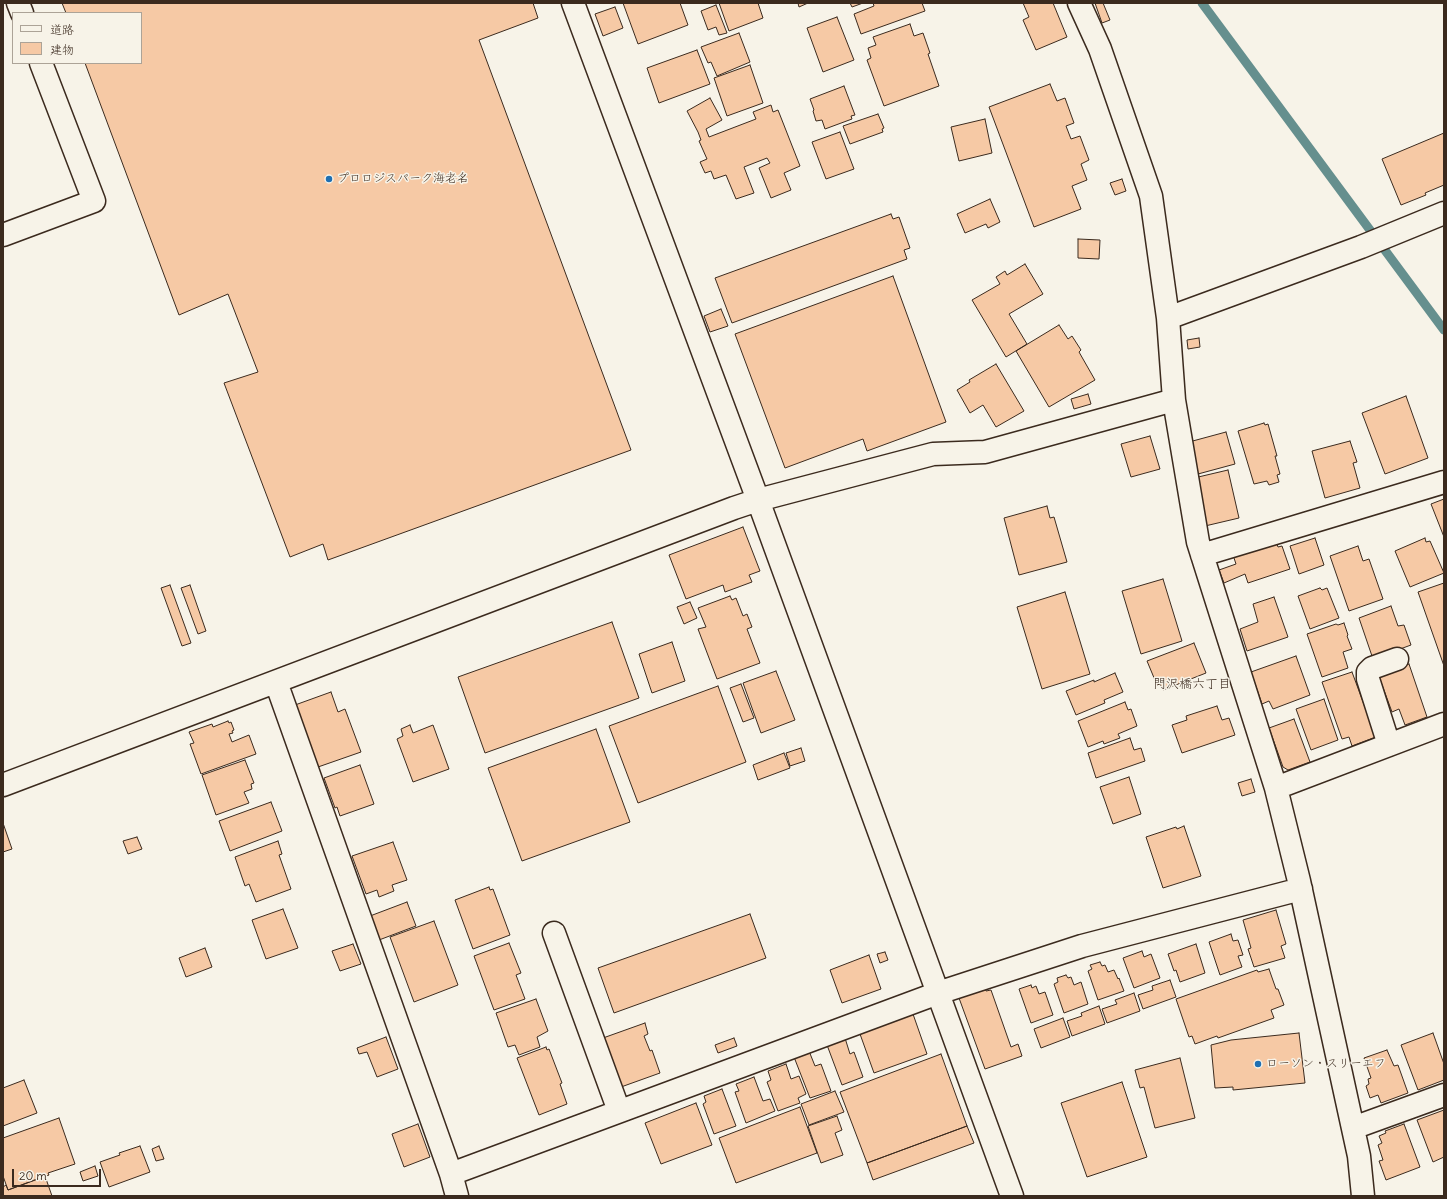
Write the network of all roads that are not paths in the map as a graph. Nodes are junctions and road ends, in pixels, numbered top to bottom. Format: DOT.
graph roads {
  1 [pos="1079,3"];
  2 [pos="577,4"];
  3 [pos="41,64"];
  4 [pos="1444,214"];
  5 [pos="3,235"];
  6 [pos="1168,318"];
  7 [pos="1174,400"];
  8 [pos="1444,482"];
  9 [pos="758,500"];
  10 [pos="1202,555"];
  11 [pos="1397,660"];
  12 [pos="276,682"];
  13 [pos="1444,724"];
  14 [pos="1389,745"];
  15 [pos="3,785"];
  16 [pos="1276,788"];
  17 [pos="1301,889"];
  18 [pos="554,933"];
  19 [pos="938,993"];
  20 [pos="1444,1095"];
  21 [pos="619,1111"];
  22 [pos="1353,1128"];
  23 [pos="451,1174"];
  24 [pos="457,1196"];
  25 [pos="1012,1196"];
  26 [pos="1363,1196"];
  1 -- 6 [label="street"];
  2 -- 9 [label="street"];
  3 -- 5 [label="street"];
  4 -- 6 [label="street"];
  6 -- 7 [label="street"];
  7 -- 9 [label="street"];
  7 -- 10 [label="street"];
  8 -- 10 [label="street"];
  9 -- 12 [label="street"];
  9 -- 19 [label="street"];
  10 -- 16 [label="street"];
  11 -- 14 [label="street"];
  12 -- 15 [label="street"];
  12 -- 23 [label="street"];
  13 -- 14 [label="street"];
  14 -- 16 [label="street"];
  16 -- 17 [label="street"];
  17 -- 19 [label="street"];
  17 -- 22 [label="street"];
  18 -- 21 [label="street"];
  19 -- 21 [label="street"];
  19 -- 25 [label="street"];
  20 -- 22 [label="street"];
  21 -- 23 [label="street"];
  22 -- 26 [label="street"];
  23 -- 24 [label="street"];
}
